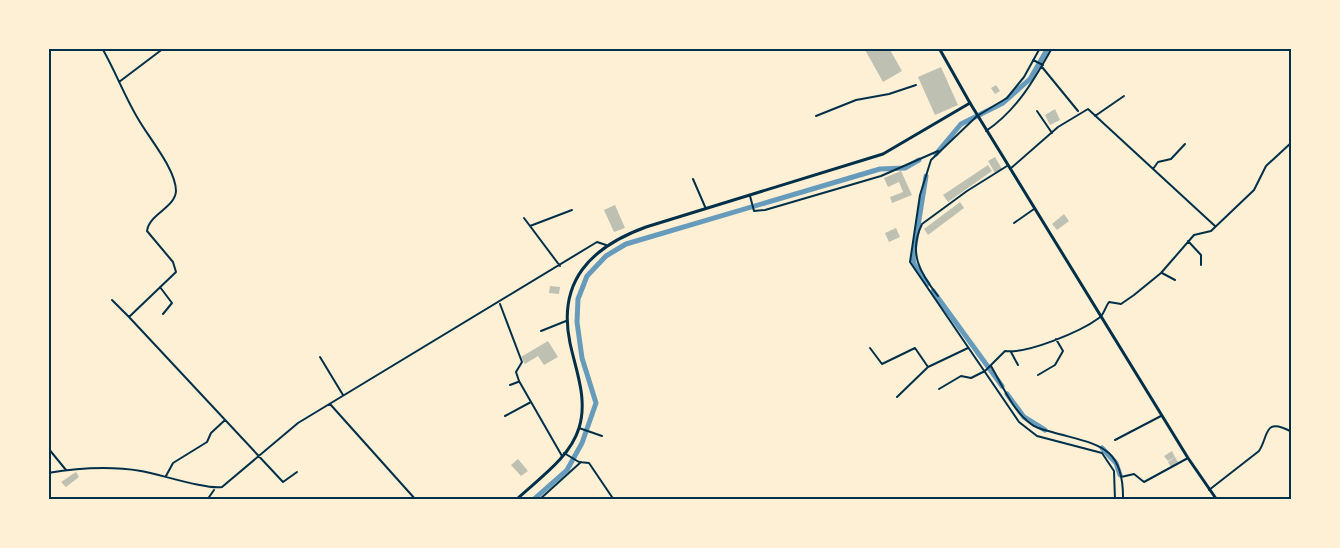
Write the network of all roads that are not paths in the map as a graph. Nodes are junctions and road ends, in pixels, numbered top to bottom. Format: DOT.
graph roads {
  1 [pos="102,48"];
  2 [pos="165,48"];
  3 [pos="939,48"];
  4 [pos="1040,48"];
  5 [pos="1052,48"];
  6 [pos="1035,61"];
  7 [pos="1042,65"];
  8 [pos="120,82"];
  9 [pos="916,85"];
  10 [pos="1124,96"];
  11 [pos="970,103"];
  12 [pos="1037,111"];
  13 [pos="1078,112"];
  14 [pos="816,116"];
  15 [pos="1095,116"];
  16 [pos="977,118"];
  17 [pos="986,131"];
  18 [pos="1052,133"];
  19 [pos="1292,141"];
  20 [pos="1185,144"];
  21 [pos="939,151"];
  22 [pos="1008,167"];
  23 [pos="1153,169"];
  24 [pos="693,179"];
  25 [pos="750,196"];
  26 [pos="706,209"];
  27 [pos="1034,209"];
  28 [pos="572,210"];
  29 [pos="524,218"];
  30 [pos="1014,223"];
  31 [pos="530,226"];
  32 [pos="1215,226"];
  33 [pos="1188,241"];
  34 [pos="606,245"];
  35 [pos="560,266"];
  36 [pos="1201,266"];
  37 [pos="1161,273"];
  38 [pos="1175,280"];
  39 [pos="160,287"];
  40 [pos="938,296"];
  41 [pos="112,300"];
  42 [pos="500,304"];
  43 [pos="163,314"];
  44 [pos="129,317"];
  45 [pos="1101,317"];
  46 [pos="566,321"];
  47 [pos="541,330"];
  48 [pos="1056,339"];
  49 [pos="870,348"];
  50 [pos="968,348"];
  51 [pos="1011,352"];
  52 [pos="320,357"];
  53 [pos="1018,365"];
  54 [pos="928,367"];
  55 [pos="988,369"];
  56 [pos="1038,375"];
  57 [pos="519,381"];
  58 [pos="510,385"];
  59 [pos="939,389"];
  60 [pos="343,395"];
  61 [pos="897,397"];
  62 [pos="531,402"];
  63 [pos="330,404"];
  64 [pos="505,416"];
  65 [pos="1161,416"];
  66 [pos="225,420"];
  67 [pos="582,428"];
  68 [pos="1292,432"];
  69 [pos="602,436"];
  70 [pos="1115,440"];
  71 [pos="48,448"];
  72 [pos="563,454"];
  73 [pos="259,456"];
  74 [pos="1188,458"];
  75 [pos="580,462"];
  76 [pos="66,470"];
  77 [pos="297,472"];
  78 [pos="48,473"];
  79 [pos="166,476"];
  80 [pos="1121,477"];
  81 [pos="214,488"];
  82 [pos="1209,490"];
  83 [pos="48,494"];
  84 [pos="52,500"];
  85 [pos="207,500"];
  86 [pos="416,500"];
  87 [pos="516,500"];
  88 [pos="539,500"];
  89 [pos="614,500"];
  90 [pos="1115,500"];
  91 [pos="1123,500"];
  92 [pos="1217,500"];
  1 -- 8 [label="street"];
  2 -- 8 [label="street"];
  3 -- 11 [label="main road"];
  4 -- 6 [label="street"];
  5 -- 7 [label="street"];
  6 -- 7 [label="street"];
  6 -- 16 [label="street"];
  7 -- 13 [label="street"];
  7 -- 17 [label="street"];
  8 -- 39 [label="street"];
  9 -- 14 [label="street"];
  10 -- 15 [label="street"];
  11 -- 16 [label="main road"];
  11 -- 25 [label="main road"];
  12 -- 18 [label="street"];
  13 -- 15 [label="street"];
  13 -- 18 [label="street"];
  15 -- 23 [label="street"];
  16 -- 17 [label="main road"];
  16 -- 21 [label="street"];
  17 -- 22 [label="main road"];
  18 -- 22 [label="street"];
  19 -- 32 [label="street"];
  20 -- 23 [label="street"];
  21 -- 25 [label="street"];
  21 -- 50 [label="street"];
  22 -- 27 [label="main road"];
  22 -- 40 [label="street"];
  23 -- 32 [label="street"];
  24 -- 26 [label="street"];
  25 -- 26 [label="main road"];
  26 -- 34 [label="main road"];
  27 -- 30 [label="street"];
  27 -- 45 [label="main road"];
  28 -- 31 [label="street"];
  29 -- 31 [label="street"];
  31 -- 35 [label="street"];
  32 -- 33 [label="street"];
  33 -- 36 [label="street"];
  33 -- 37 [label="street"];
  34 -- 35 [label="street"];
  34 -- 46 [label="main road"];
  35 -- 42 [label="street"];
  37 -- 38 [label="street"];
  37 -- 45 [label="street"];
  39 -- 43 [label="street"];
  39 -- 44 [label="street"];
  41 -- 44 [label="street"];
  42 -- 57 [label="street"];
  42 -- 60 [label="street"];
  44 -- 66 [label="street"];
  45 -- 48 [label="street"];
  45 -- 65 [label="main road"];
  46 -- 47 [label="street"];
  46 -- 67 [label="main road"];
  48 -- 51 [label="street"];
  48 -- 56 [label="street"];
  49 -- 54 [label="street"];
  50 -- 54 [label="street"];
  50 -- 55 [label="street"];
  51 -- 53 [label="street"];
  51 -- 55 [label="street"];
  52 -- 60 [label="street"];
  54 -- 61 [label="street"];
  55 -- 59 [label="street"];
  55 -- 80 [label="street"];
  55 -- 90 [label="street"];
  57 -- 58 [label="street"];
  57 -- 62 [label="street"];
  60 -- 63 [label="street"];
  62 -- 64 [label="street"];
  62 -- 72 [label="street"];
  63 -- 73 [label="street"];
  63 -- 86 [label="street"];
  65 -- 70 [label="street"];
  65 -- 74 [label="main road"];
  66 -- 73 [label="street"];
  66 -- 79 [label="street"];
  67 -- 69 [label="street"];
  67 -- 72 [label="main road"];
  68 -- 82 [label="street"];
  71 -- 76 [label="street"];
  72 -- 75 [label="street"];
  72 -- 87 [label="main road"];
  73 -- 77 [label="street"];
  73 -- 81 [label="street"];
  74 -- 80 [label="street"];
  74 -- 82 [label="main road"];
  75 -- 88 [label="street"];
  75 -- 89 [label="street"];
  76 -- 78 [label="street"];
  76 -- 79 [label="street"];
  79 -- 81 [label="street"];
  80 -- 91 [label="street"];
  81 -- 85 [label="street"];
  82 -- 92 [label="main road"];
  83 -- 84 [label="street"];
}
